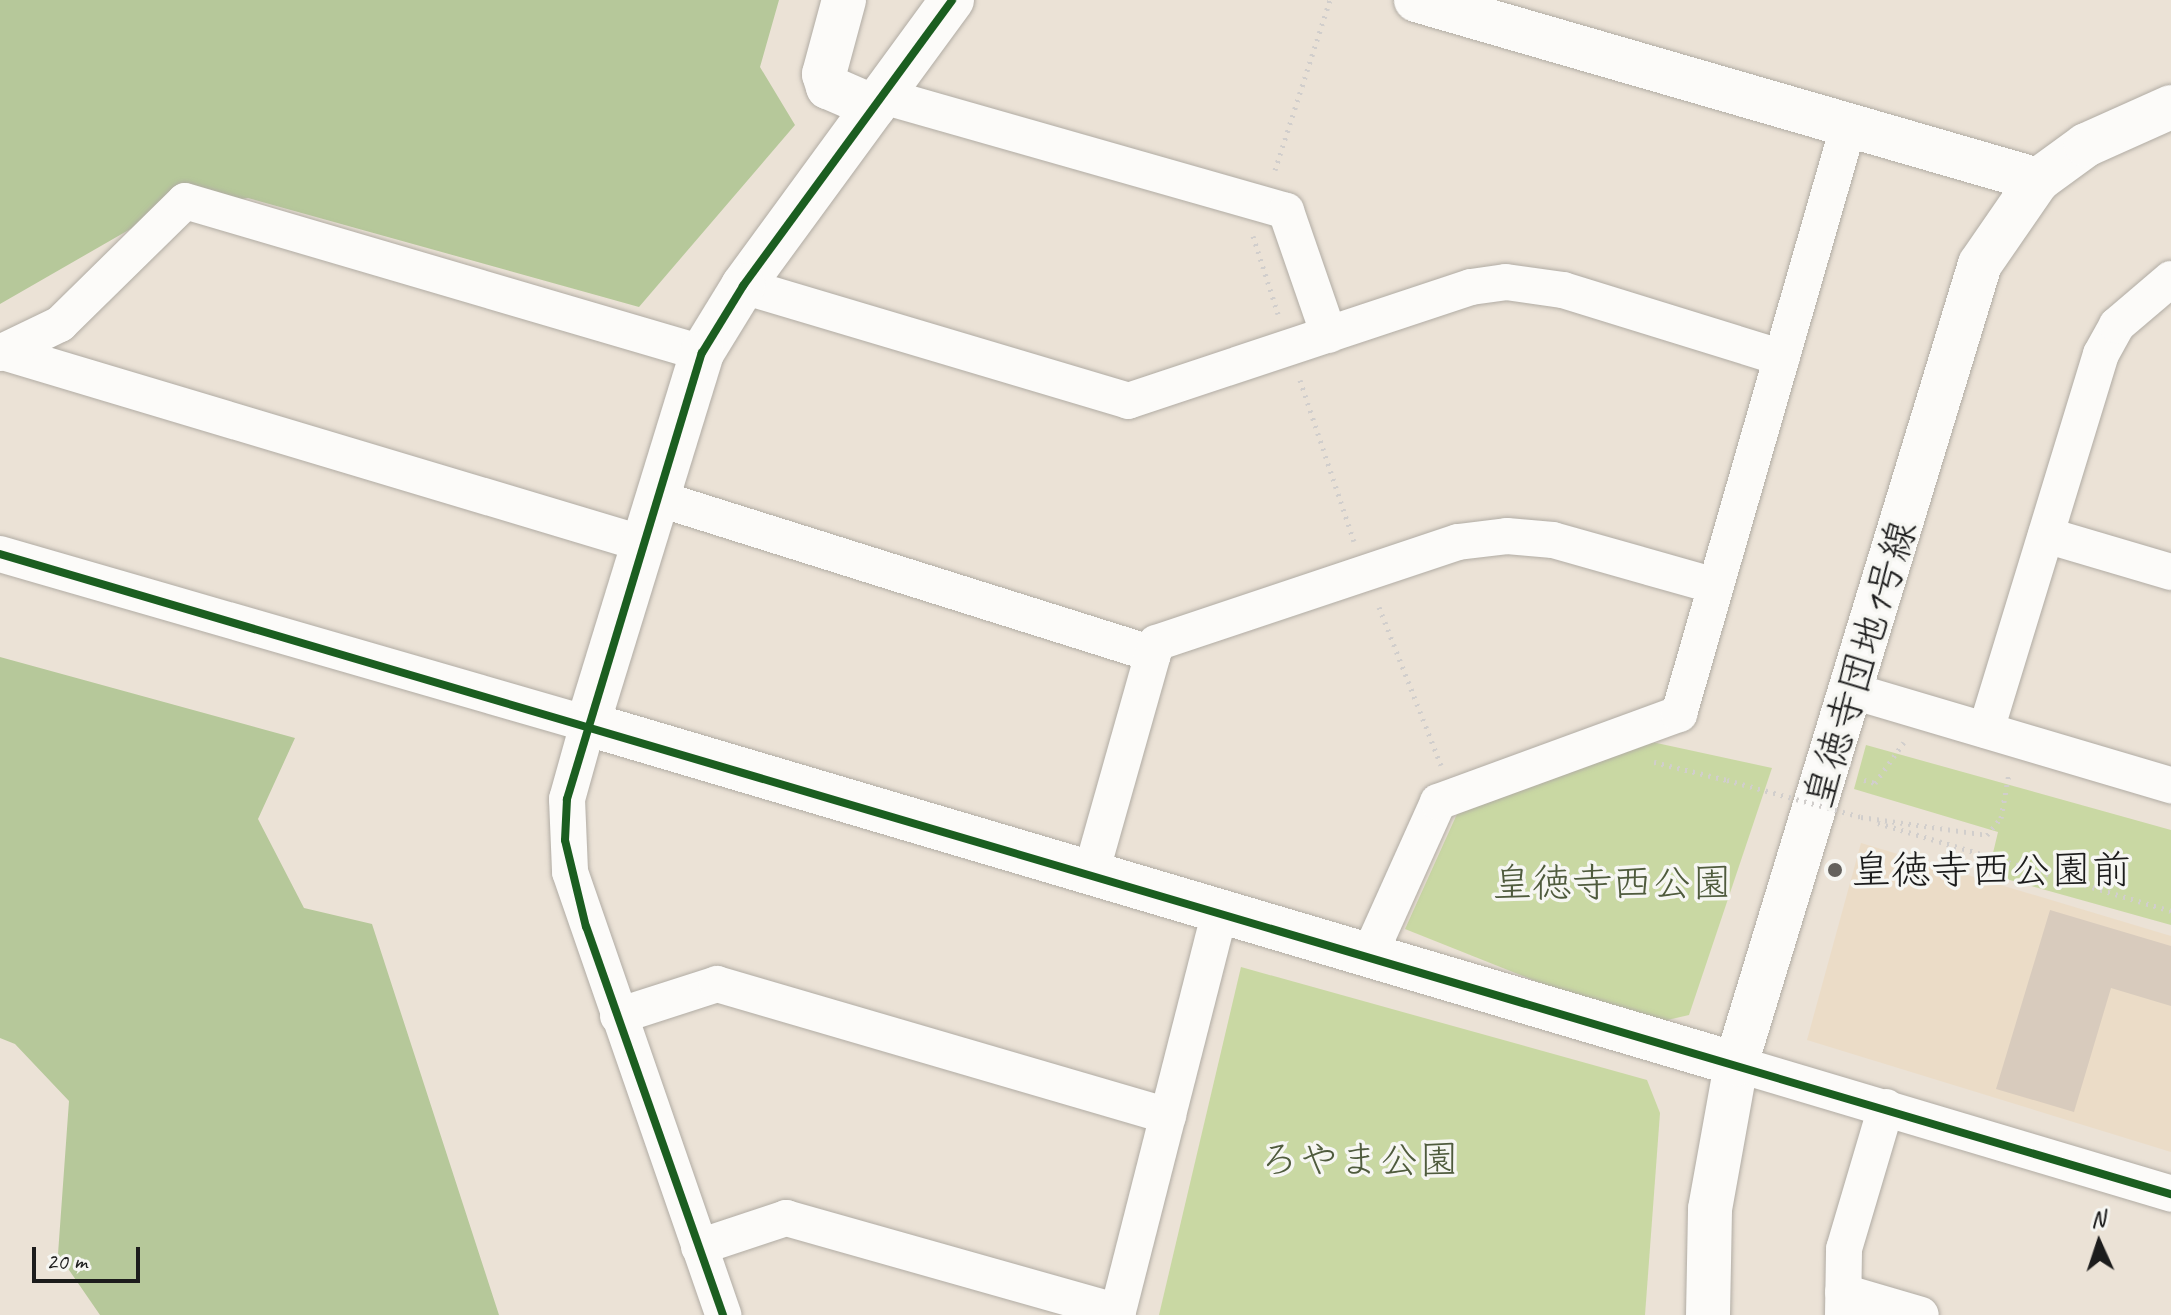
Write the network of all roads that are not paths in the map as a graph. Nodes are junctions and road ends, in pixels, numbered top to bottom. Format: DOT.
graph roads {
  1 [pos="844,0"];
  2 [pos="952,0"];
  3 [pos="1421,1"];
  4 [pos="879,102"];
  5 [pos="2171,107"];
  6 [pos="1849,124"];
  7 [pos="2038,180"];
  8 [pos="2171,279"];
  9 [pos="743,286"];
  10 [pos="1329,335"];
  11 [pos="1,353"];
  12 [pos="702,353"];
  13 [pos="1782,358"];
  14 [pos="657,498"];
  15 [pos="2046,535"];
  16 [pos="644,544"];
  17 [pos="0,554"];
  18 [pos="2171,572"];
  19 [pos="1716,586"];
  20 [pos="1153,654"];
  21 [pos="1853,691"];
  22 [pos="588,724"];
  23 [pos="1986,730"];
  24 [pos="2171,785"];
  25 [pos="1091,873"];
  26 [pos="1220,911"];
  27 [pos="1368,958"];
  28 [pos="618,1016"];
  29 [pos="1736,1064"];
  30 [pos="1886,1107"];
  31 [pos="1168,1116"];
  32 [pos="2171,1194"];
  33 [pos="699,1247"];
  34 [pos="1843,1304"];
  35 [pos="1118,1314"];
  36 [pos="723,1315"];
  37 [pos="1708,1315"];
  38 [pos="1921,1315"];
  1 -- 4 [label="street"];
  2 -- 4 [label="street"];
  3 -- 6 [label="street"];
  4 -- 9 [label="street"];
  4 -- 10 [label="street"];
  5 -- 7 [label="street, 皇徳寺団地1号線"];
  6 -- 7 [label="street"];
  6 -- 13 [label="street"];
  7 -- 21 [label="street, 皇徳寺団地1号線"];
  8 -- 15 [label="street"];
  9 -- 10 [label="street"];
  9 -- 12 [label="street"];
  10 -- 13 [label="street"];
  11 -- 12 [label="street"];
  11 -- 16 [label="street"];
  12 -- 14 [label="street"];
  13 -- 19 [label="street"];
  14 -- 16 [label="street"];
  14 -- 20 [label="street"];
  15 -- 18 [label="street"];
  15 -- 23 [label="street"];
  16 -- 22 [label="street"];
  17 -- 22 [label="street"];
  19 -- 20 [label="street"];
  19 -- 27 [label="street"];
  20 -- 25 [label="street"];
  21 -- 23 [label="street"];
  21 -- 29 [label="street, 皇徳寺団地1号線"];
  22 -- 25 [label="street"];
  22 -- 28 [label="street"];
  23 -- 24 [label="street"];
  25 -- 26 [label="street"];
  26 -- 27 [label="street"];
  26 -- 31 [label="street"];
  27 -- 29 [label="street"];
  28 -- 31 [label="street"];
  28 -- 33 [label="street"];
  29 -- 30 [label="street"];
  29 -- 37 [label="street, 皇徳寺団地1号線"];
  30 -- 32 [label="street"];
  30 -- 34 [label="street"];
  31 -- 35 [label="street"];
  33 -- 35 [label="street"];
  33 -- 36 [label="street"];
  34 -- 38 [label="street"];
}
